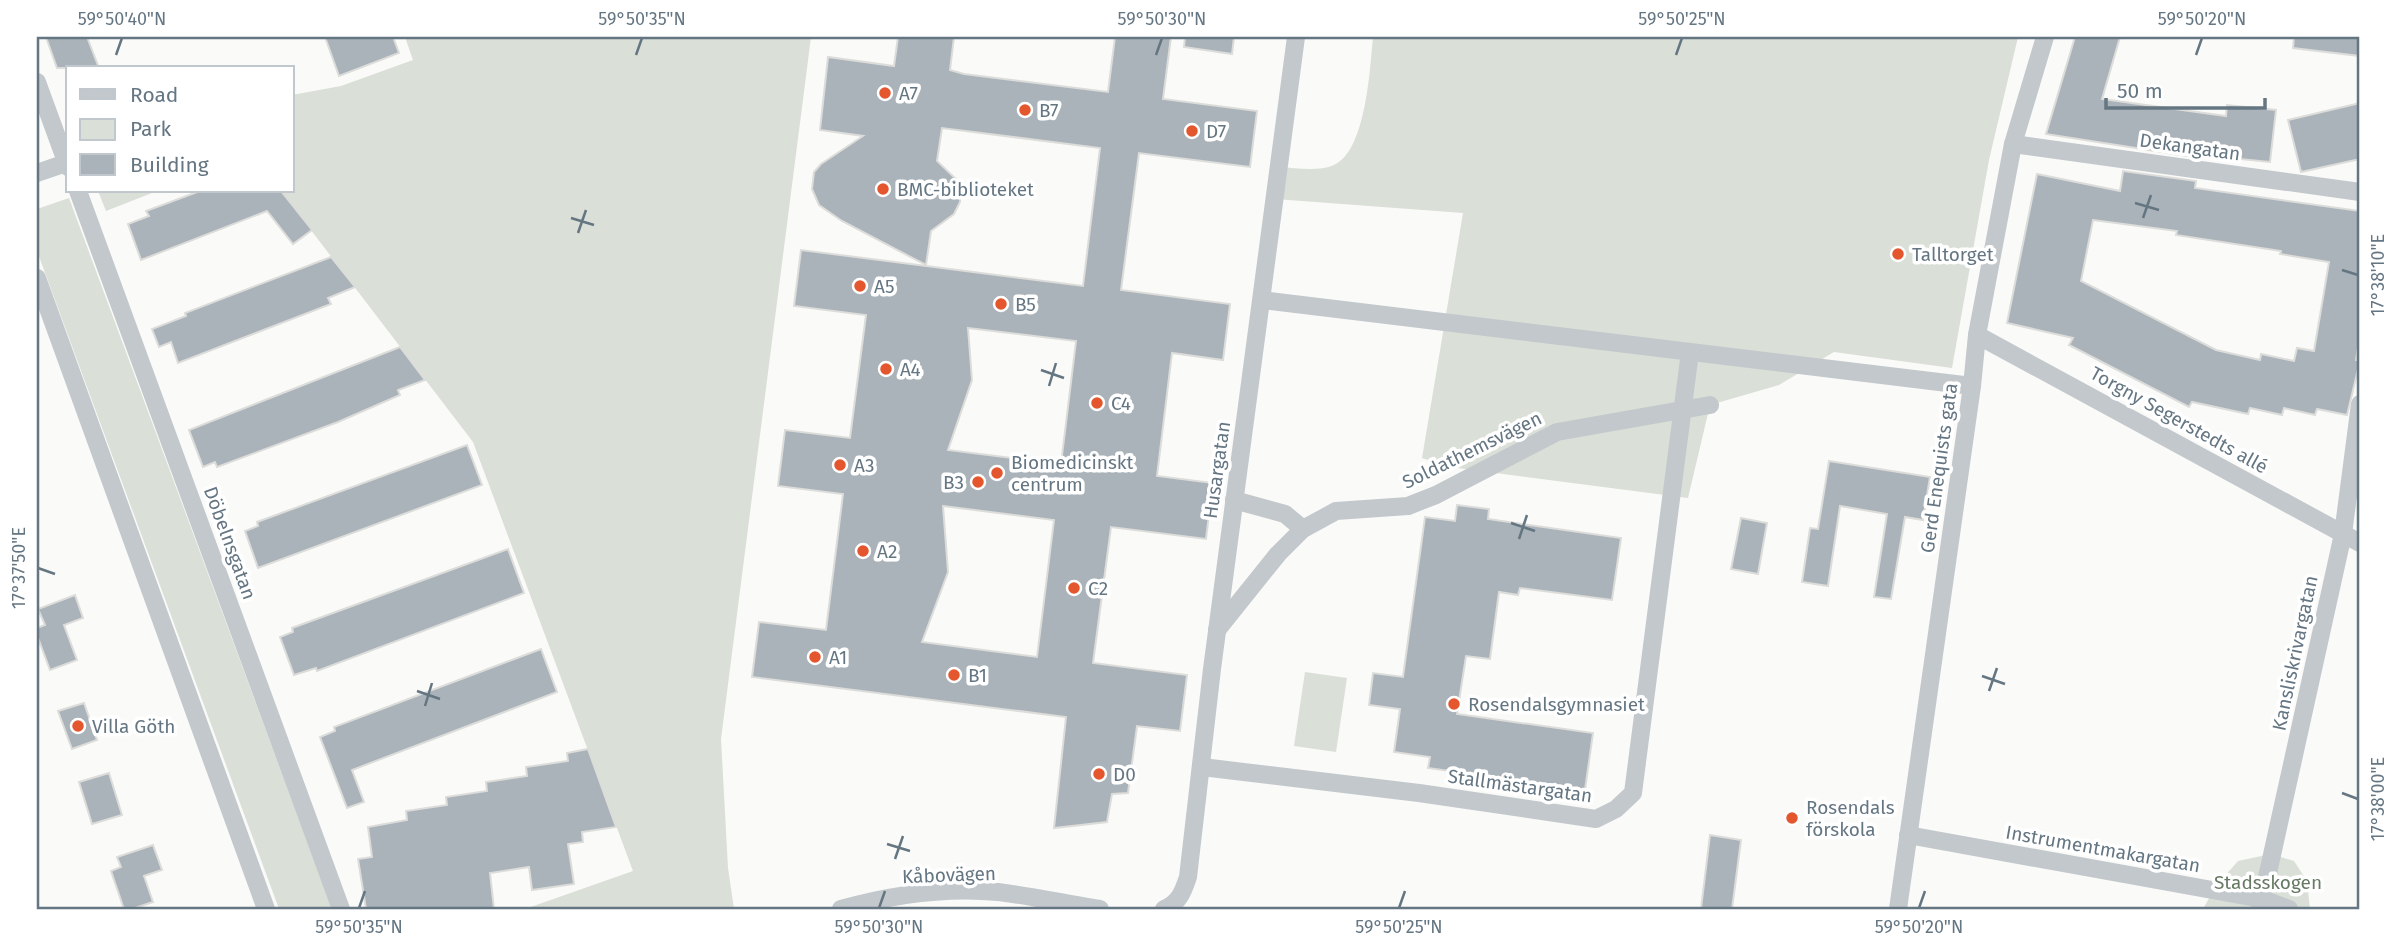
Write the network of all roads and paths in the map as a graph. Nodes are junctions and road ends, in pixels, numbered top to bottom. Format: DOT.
graph roads {
  1 [pos="1296,37"];
  2 [pos="2045,37"];
  3 [pos="37,82"];
  4 [pos="2013,144"];
  5 [pos="66,162"];
  6 [pos="66,165"];
  7 [pos="37,173"];
  8 [pos="78,192"];
  9 [pos="2360,192"];
  10 [pos="37,278"];
  11 [pos="1262,300"];
  12 [pos="1977,335"];
  13 [pos="1690,352"];
  14 [pos="1972,386"];
  15 [pos="2360,404"];
  16 [pos="1710,405"];
  17 [pos="1682,410"];
  18 [pos="1234,500"];
  19 [pos="1303,529"];
  20 [pos="2343,534"];
  21 [pos="2360,543"];
  22 [pos="1217,630"];
  23 [pos="1202,767"];
  24 [pos="1908,835"];
  25 [pos="2261,904"];
  26 [pos="1169,907"];
  27 [pos="266,909"];
  28 [pos="341,909"];
  29 [pos="841,909"];
  30 [pos="1100,909"];
  31 [pos="1898,909"];
  32 [pos="2289,909"];
  1 -- 11 [label="street, Husargatan"];
  2 -- 4 [label="street, Gerd Enequists gata"];
  3 -- 5 [label="street"];
  4 -- 9 [label="street, Dekangatan"];
  4 -- 12 [label="street, Gerd Enequists gata"];
  6 -- 7 [label="street"];
  8 -- 28 [label="street, Döbelnsgatan"];
  10 -- 27 [label="street"];
  11 -- 13 [label="street"];
  11 -- 18 [label="street, Husargatan"];
  12 -- 14 [label="street, Gerd Enequists gata"];
  12 -- 20 [label="street, Torgny Segerstedts allé"];
  13 -- 14 [label="street"];
  13 -- 17 [label="street, Stallmästargatan"];
  14 -- 24 [label="street, Gerd Enequists gata"];
  15 -- 20 [label="street, Kansliskrivargatan"];
  16 -- 17 [label="street, Soldathemsvägen"];
  17 -- 19 [label="street, Soldathemsvägen"];
  17 -- 23 [label="street, Stallmästargatan"];
  18 -- 19 [label="street"];
  18 -- 22 [label="street, Husargatan"];
  19 -- 22 [label="street, Soldathemsvägen"];
  20 -- 21 [label="street, Torgny Segerstedts allé"];
  20 -- 25 [label="street, Kansliskrivargatan"];
  22 -- 23 [label="street, Husargatan"];
  23 -- 26 [label="street, Husargatan"];
  24 -- 25 [label="street, Instrumentmakargatan"];
  24 -- 31 [label="street, Gerd Enequists gata"];
  25 -- 32 [label="street, Instrumentmakargatan"];
  29 -- 30 [label="street, Kåbovägen"];
}
